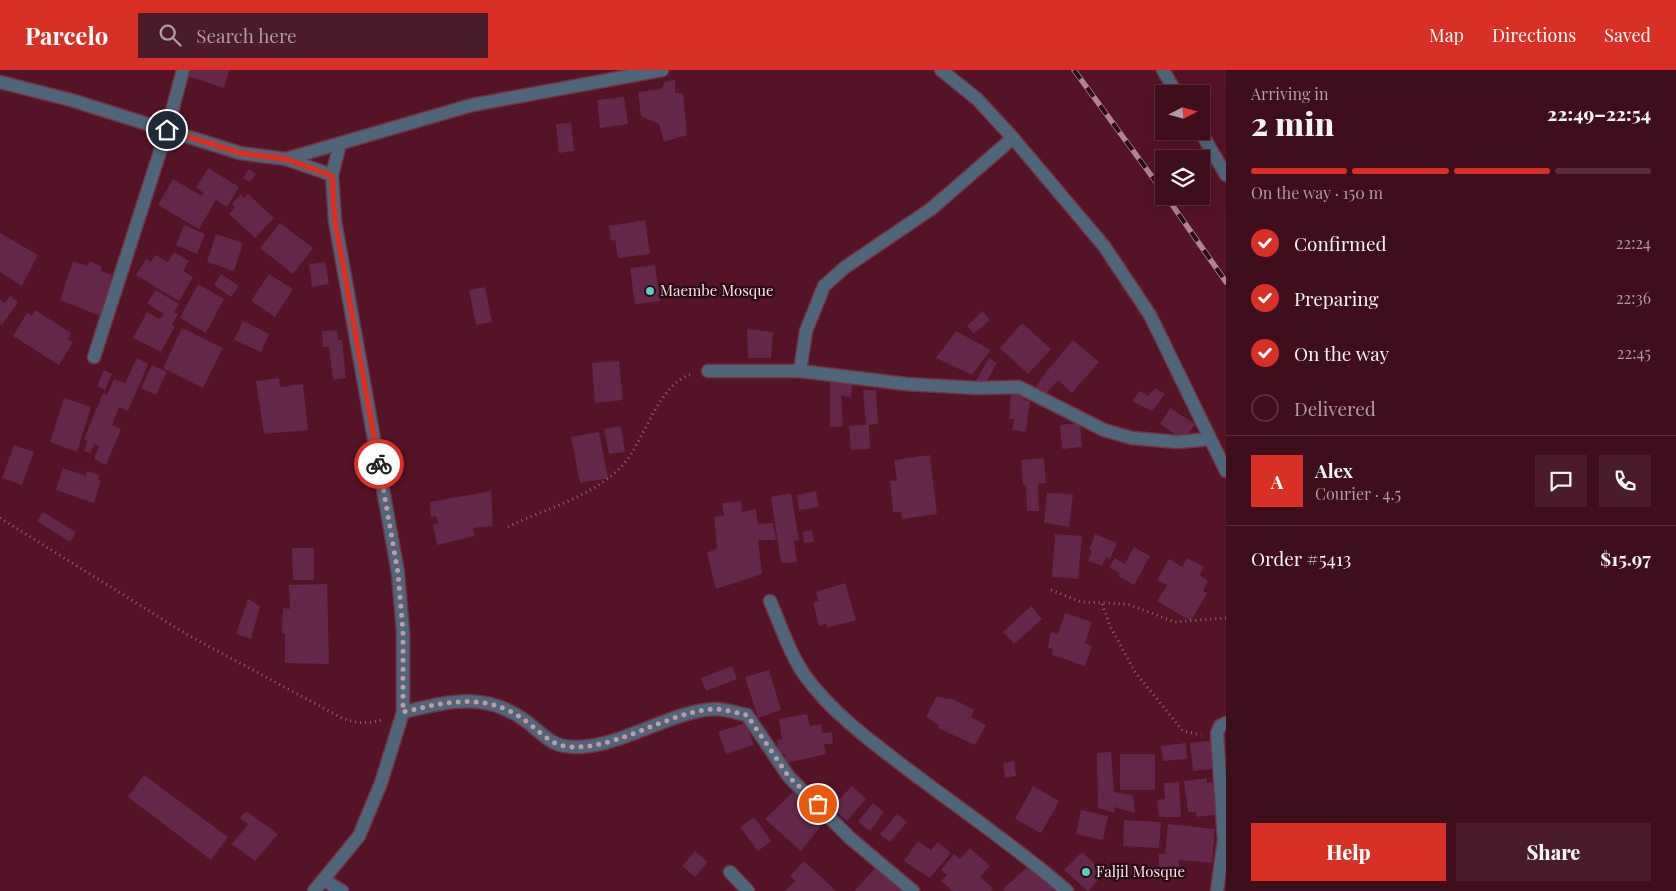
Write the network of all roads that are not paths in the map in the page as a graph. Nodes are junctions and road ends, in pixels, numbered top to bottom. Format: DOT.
graph roads {
  1 [pos="183,70"];
  2 [pos="662,70"];
  3 [pos="941,70"];
  4 [pos="1163,70"];
  5 [pos="0,82"];
  6 [pos="1172,85"];
  7 [pos="167,130"];
  8 [pos="1013,138"];
  9 [pos="1205,140"];
  10 [pos="340,144"];
  11 [pos="286,159"];
  12 [pos="1226,175"];
  13 [pos="332,176"];
  14 [pos="94,357"];
  15 [pos="708,371"];
  16 [pos="800,371"];
  17 [pos="1210,439"];
  18 [pos="1226,470"];
  19 [pos="770,601"];
  20 [pos="403,712"];
  21 [pos="1226,723"];
  22 [pos="730,872"];
  23 [pos="324,880"];
  24 [pos="314,891"];
  25 [pos="342,891"];
  26 [pos="748,891"];
  27 [pos="913,891"];
  28 [pos="1066,891"];
  29 [pos="1217,891"];
  1 -- 7 [label="street"];
  2 -- 10 [label="street"];
  3 -- 8 [label="street"];
  4 -- 6 [label="street"];
  5 -- 7 [label="street"];
  7 -- 11 [label="street"];
  7 -- 14 [label="street"];
  8 -- 16 [label="street"];
  8 -- 17 [label="street"];
  9 -- 12 [label="street"];
  10 -- 11 [label="street"];
  10 -- 13 [label="street"];
  11 -- 13 [label="street"];
  13 -- 20 [label="street"];
  15 -- 16 [label="street"];
  16 -- 17 [label="street"];
  17 -- 18 [label="street"];
  19 -- 28 [label="street"];
  20 -- 23 [label="street"];
  20 -- 27 [label="street"];
  21 -- 29 [label="street"];
  22 -- 26 [label="street"];
  23 -- 24 [label="street"];
  23 -- 25 [label="street"];
}
